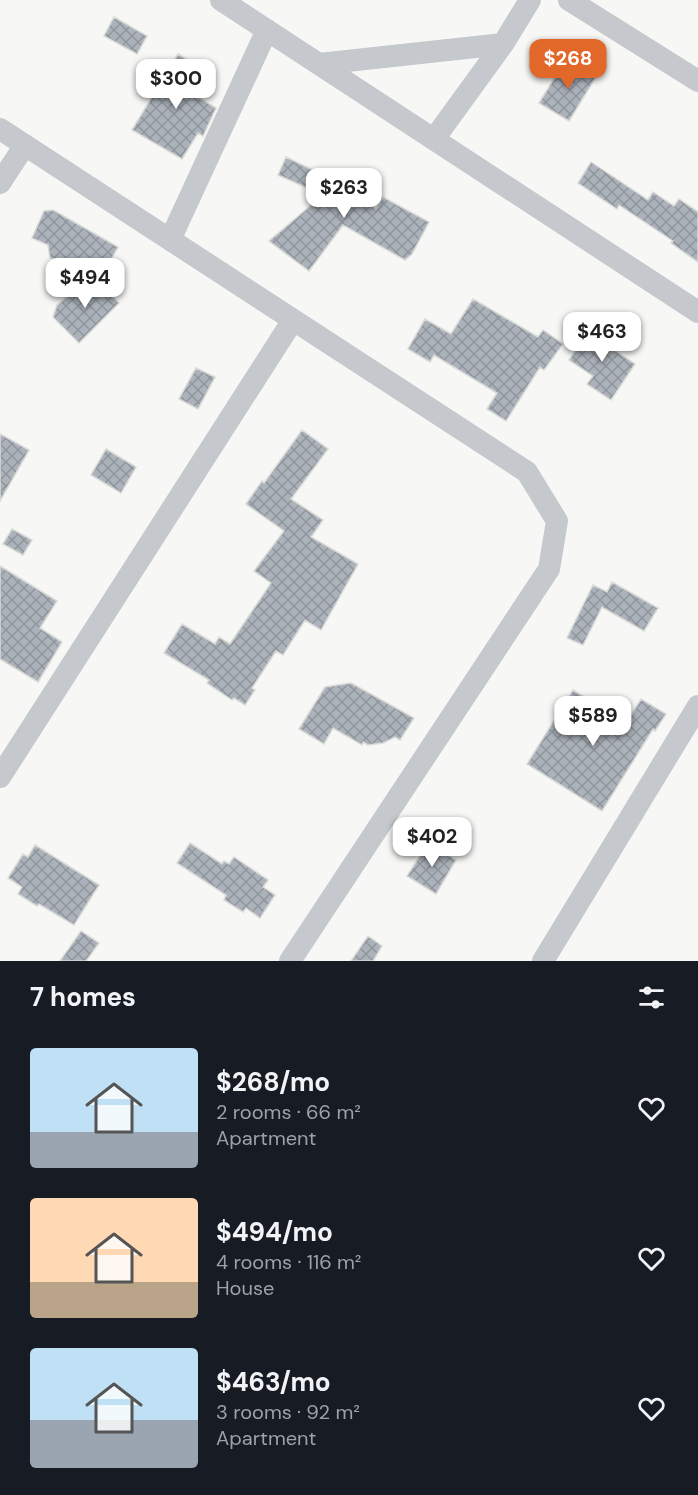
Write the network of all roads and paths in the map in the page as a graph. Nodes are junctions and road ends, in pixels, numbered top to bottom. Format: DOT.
graph roads {
  1 [pos="221,0"];
  2 [pos="531,0"];
  3 [pos="569,0"];
  4 [pos="267,30"];
  5 [pos="503,44"];
  6 [pos="319,64"];
  7 [pos="698,81"];
  8 [pos="0,129"];
  9 [pos="434,139"];
  10 [pos="25,145"];
  11 [pos="0,183"];
  12 [pos="170,240"];
  13 [pos="698,312"];
  14 [pos="293,320"];
  15 [pos="698,706"];
  16 [pos="0,777"];
  17 [pos="290,961"];
  18 [pos="543,961"];
  1 -- 4 [label="street"];
  2 -- 5 [label="street"];
  3 -- 7 [label="street"];
  4 -- 6 [label="street"];
  4 -- 12 [label="street"];
  5 -- 6 [label="street"];
  5 -- 9 [label="street"];
  6 -- 9 [label="street"];
  8 -- 10 [label="street"];
  9 -- 13 [label="street"];
  10 -- 11 [label="street"];
  10 -- 12 [label="street"];
  12 -- 14 [label="street"];
  14 -- 16 [label="street"];
  14 -- 17 [label="street"];
  15 -- 18 [label="street"];
}
